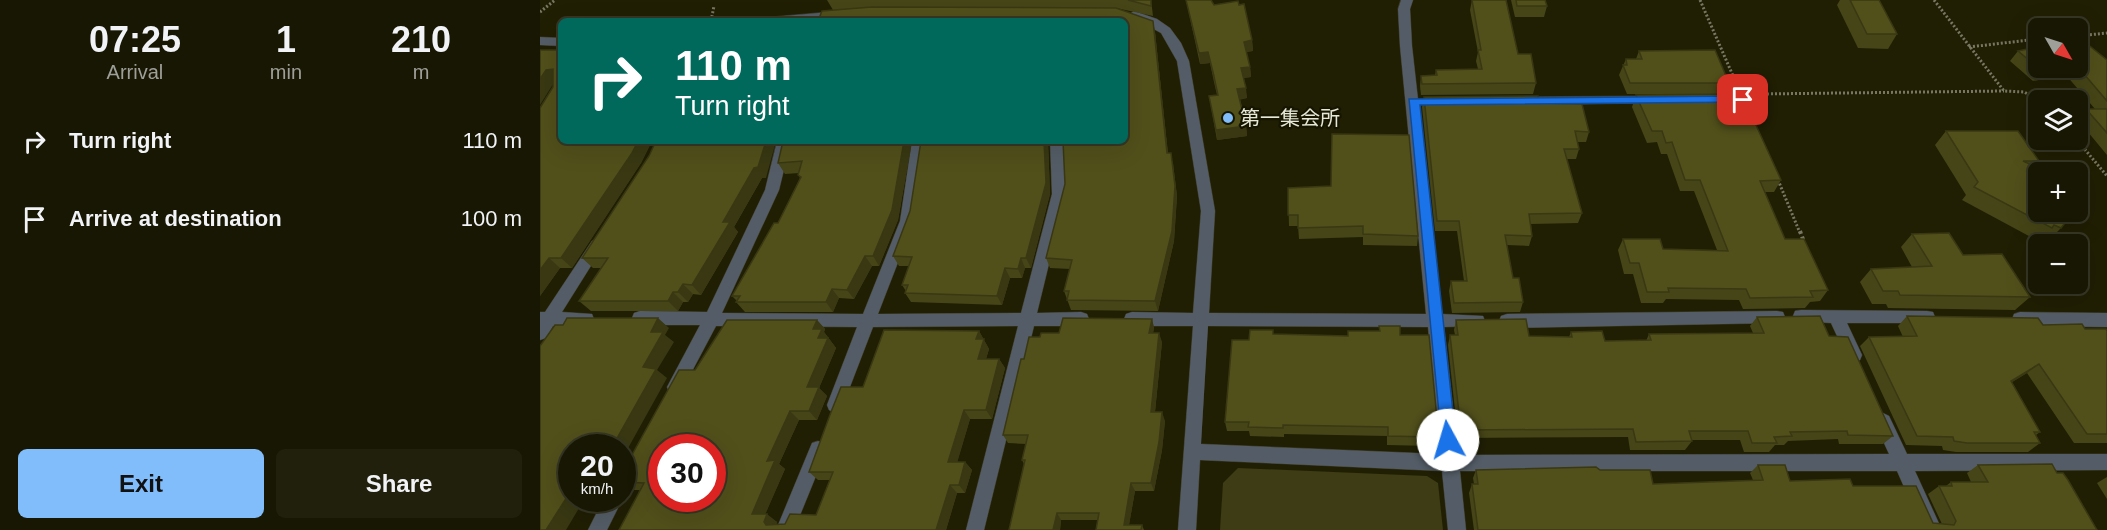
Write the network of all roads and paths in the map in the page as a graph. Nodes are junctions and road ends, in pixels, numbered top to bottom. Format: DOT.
graph roads {
  1 [pos="555,0"];
  2 [pos="1407,0"];
  3 [pos="1700,0"];
  4 [pos="1934,0"];
  5 [pos="714,6"];
  6 [pos="540,12"];
  7 [pos="1119,13"];
  8 [pos="856,14"];
  9 [pos="712,18"];
  10 [pos="815,18"];
  11 [pos="2107,33"];
  12 [pos="2088,35"];
  13 [pos="2028,40"];
  14 [pos="540,41"];
  15 [pos="558,42"];
  16 [pos="1968,47"];
  17 [pos="2004,92"];
  18 [pos="2028,94"];
  19 [pos="1742,97"];
  20 [pos="1672,100"];
  21 [pos="1708,100"];
  22 [pos="1508,101"];
  23 [pos="783,144"];
  24 [pos="919,144"];
  25 [pos="1057,144"];
  26 [pos="2086,150"];
  27 [pos="1776,175"];
  28 [pos="2107,176"];
  29 [pos="605,232"];
  30 [pos="1808,251"];
  31 [pos="1836,316"];
  32 [pos="712,318"];
  33 [pos="1027,318"];
  34 [pos="1942,318"];
  35 [pos="2001,318"];
  36 [pos="545,319"];
  37 [pos="1096,319"];
  38 [pos="1119,319"];
  39 [pos="1200,320"];
  40 [pos="2107,320"];
  41 [pos="868,321"];
  42 [pos="1435,321"];
  43 [pos="540,333"];
  44 [pos="1860,369"];
  45 [pos="667,401"];
  46 [pos="1879,411"];
  47 [pos="1193,452"];
  48 [pos="2107,462"];
  49 [pos="1450,463"];
  50 [pos="1903,463"];
  51 [pos="607,512"];
  52 [pos="597,530"];
  53 [pos="785,530"];
  54 [pos="975,530"];
  55 [pos="1187,530"];
  56 [pos="1458,530"];
  57 [pos="1933,530"];
  1 -- 6 [label="path"];
  2 -- 42 [label="street"];
  3 -- 19 [label="path"];
  4 -- 16 [label="path"];
  5 -- 9 [label="path"];
  7 -- 39 [label="street"];
  8 -- 10 [label="street"];
  11 -- 12 [label="path"];
  13 -- 16 [label="path"];
  14 -- 15 [label="street"];
  16 -- 17 [label="path"];
  17 -- 18 [label="path"];
  17 -- 19 [label="path"];
  19 -- 21 [label="street"];
  20 -- 22 [label="street"];
  23 -- 32 [label="street"];
  24 -- 41 [label="street"];
  25 -- 33 [label="street"];
  26 -- 28 [label="path"];
  27 -- 30 [label="path"];
  29 -- 36 [label="street"];
  31 -- 34 [label="street"];
  31 -- 42 [label="street"];
  31 -- 44 [label="street"];
  32 -- 36 [label="street"];
  32 -- 41 [label="street"];
  32 -- 45 [label="street"];
  33 -- 37 [label="street"];
  33 -- 41 [label="street"];
  33 -- 54 [label="street"];
  35 -- 40 [label="street"];
  36 -- 43 [label="street"];
  38 -- 39 [label="street"];
  39 -- 42 [label="street"];
  39 -- 47 [label="street"];
  41 -- 53 [label="street"];
  42 -- 49 [label="street"];
  46 -- 50 [label="street"];
  47 -- 49 [label="street"];
  47 -- 55 [label="street"];
  48 -- 50 [label="street"];
  49 -- 50 [label="street"];
  49 -- 56 [label="street"];
  50 -- 57 [label="street"];
  51 -- 52 [label="street"];
}
